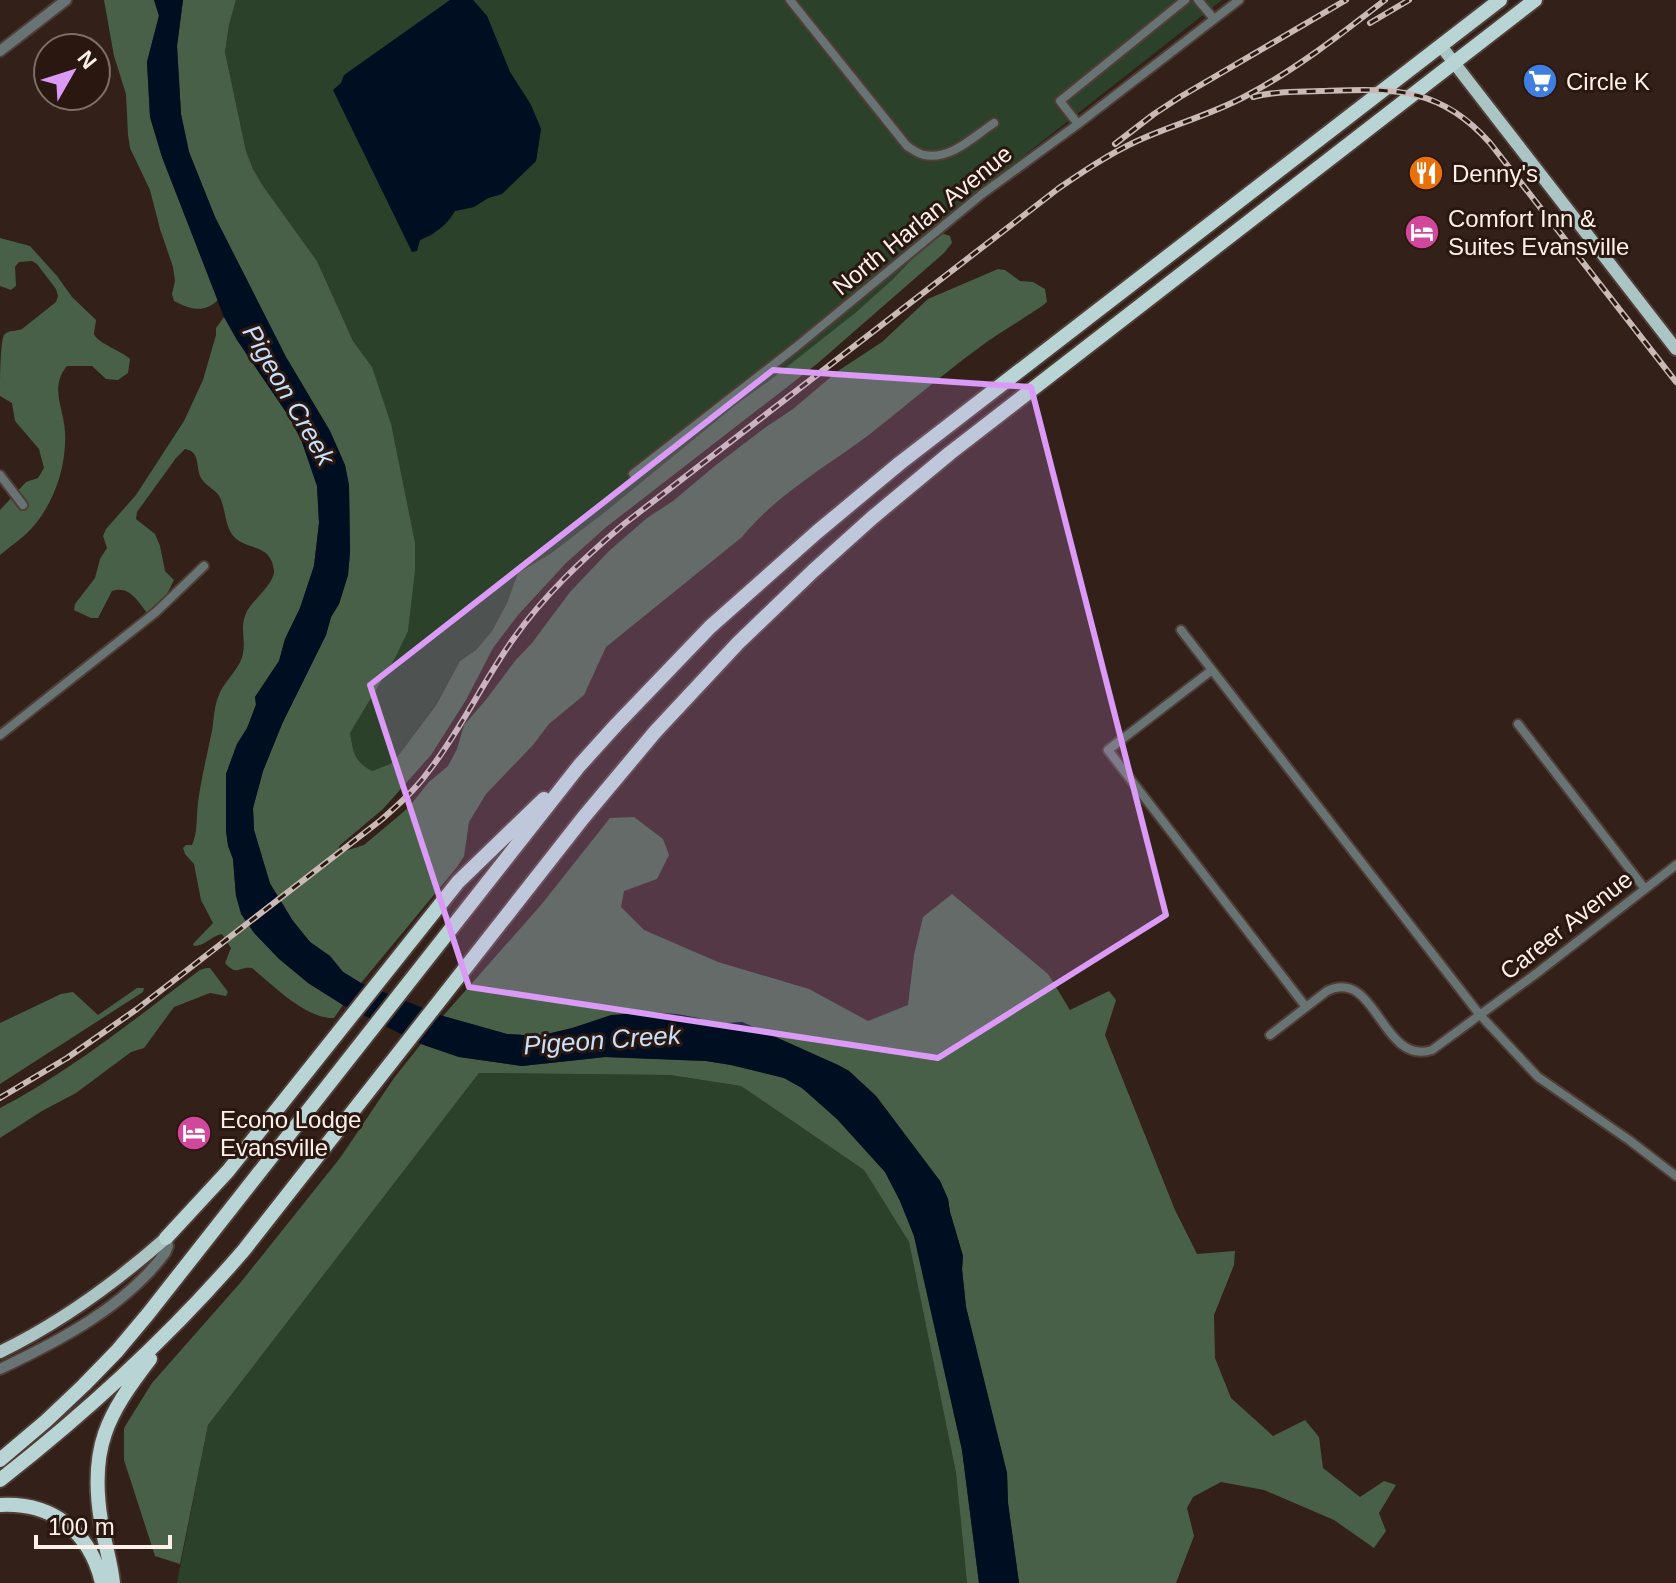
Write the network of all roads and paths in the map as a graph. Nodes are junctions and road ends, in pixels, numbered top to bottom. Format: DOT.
graph roads {
  1 [pos="66,0"];
  2 [pos="790,0"];
  3 [pos="1185,0"];
  4 [pos="1198,0"];
  5 [pos="1239,0"];
  6 [pos="1500,0"];
  7 [pos="1535,0"];
  8 [pos="1214,19"];
  9 [pos="1441,46"];
  10 [pos="0,50"];
  11 [pos="1454,63"];
  12 [pos="994,123"];
  13 [pos="1078,124"];
  14 [pos="1676,349"];
  15 [pos="633,474"];
  16 [pos="0,475"];
  17 [pos="23,505"];
  18 [pos="204,566"];
  19 [pos="1181,630"];
  20 [pos="1212,670"];
  21 [pos="1518,724"];
  22 [pos="0,735"];
  23 [pos="579,766"];
  24 [pos="1676,865"];
  25 [pos="1645,889"];
  26 [pos="1306,1007"];
  27 [pos="1480,1015"];
  28 [pos="1270,1035"];
  29 [pos="1676,1176"];
  30 [pos="166,1238"];
  31 [pos="179,1322"];
  32 [pos="0,1352"];
  33 [pos="0,1369"];
  34 [pos="0,1460"];
  35 [pos="0,1480"];
  36 [pos="0,1505"];
  37 [pos="102,1583"];
  38 [pos="113,1583"];
  1 -- 10 [label="street"];
  2 -- 12 [label="street"];
  3 -- 13 [label="street"];
  4 -- 8 [label="street"];
  5 -- 8 [label="street, North Harlan Avenue"];
  6 -- 9 [label="highway"];
  7 -- 11 [label="highway"];
  8 -- 13 [label="street, North Harlan Avenue"];
  9 -- 11 [label="main road"];
  9 -- 23 [label="highway"];
  11 -- 14 [label="main road"];
  11 -- 31 [label="highway"];
  13 -- 15 [label="street, North Harlan Avenue"];
  16 -- 17 [label="street"];
  18 -- 22 [label="street"];
  19 -- 20 [label="street"];
  20 -- 26 [label="street"];
  20 -- 27 [label="street"];
  21 -- 25 [label="street"];
  23 -- 30 [label="highway"];
  23 -- 34 [label="highway"];
  24 -- 25 [label="street, Career Avenue"];
  25 -- 27 [label="street, Career Avenue"];
  26 -- 27 [label="street, Career Avenue"];
  26 -- 28 [label="street"];
  27 -- 29 [label="street"];
  30 -- 32 [label="main road"];
  30 -- 33 [label="street"];
  31 -- 35 [label="highway"];
  31 -- 38 [label="highway"];
  36 -- 37 [label="highway"];
}
